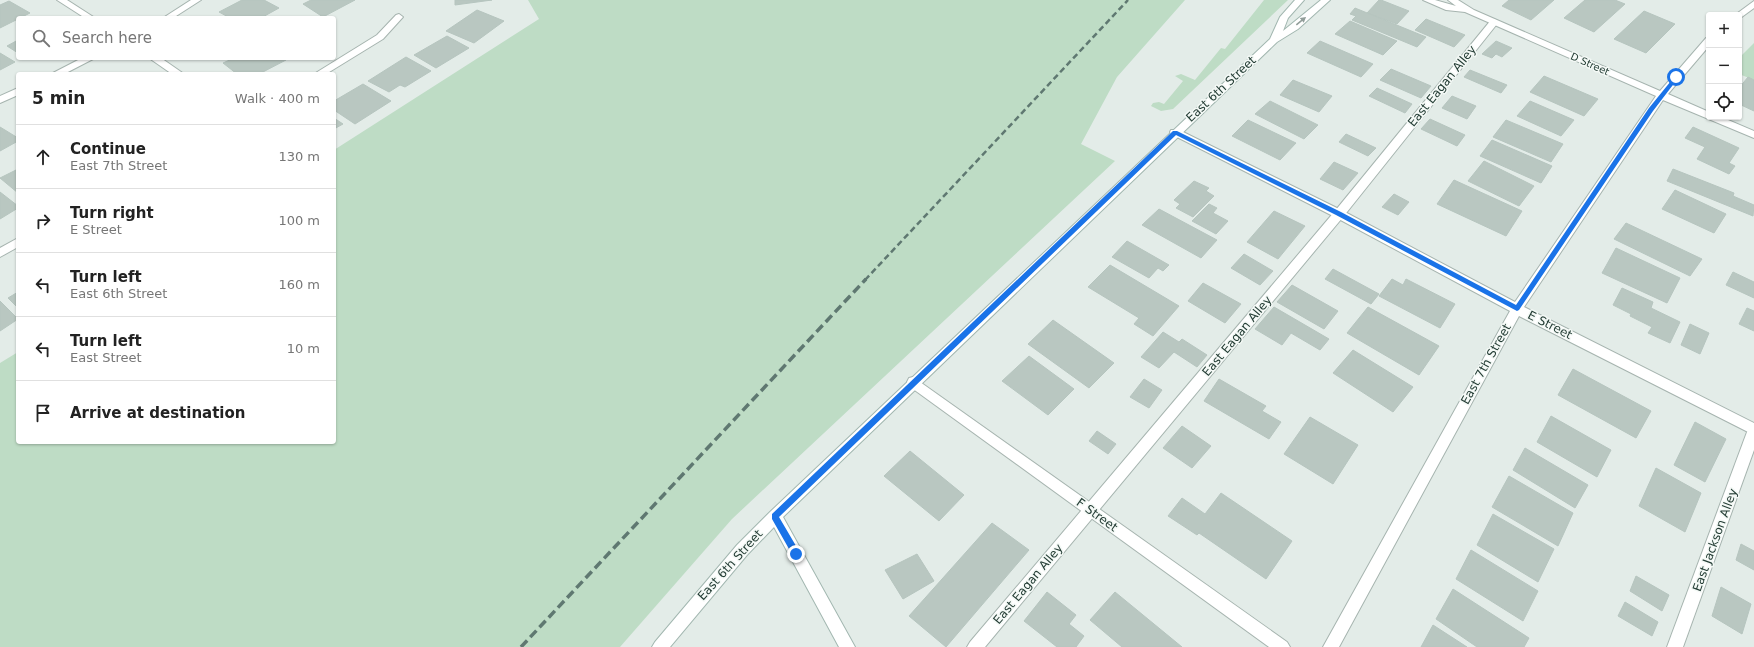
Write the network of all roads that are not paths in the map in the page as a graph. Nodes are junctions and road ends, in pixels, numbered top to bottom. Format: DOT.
graph roads {
  1 [pos="61,0"];
  2 [pos="198,0"];
  3 [pos="1300,0"];
  4 [pos="1326,0"];
  5 [pos="1427,0"];
  6 [pos="1452,0"];
  7 [pos="1754,4"];
  8 [pos="1471,12"];
  9 [pos="1742,14"];
  10 [pos="87,16"];
  11 [pos="170,16"];
  12 [pos="399,17"];
  13 [pos="1494,22"];
  14 [pos="1274,40"];
  15 [pos="1706,43"];
  16 [pos="86,60"];
  17 [pos="157,60"];
  18 [pos="60,72"];
  19 [pos="176,72"];
  20 [pos="322,72"];
  21 [pos="16,92"];
  22 [pos="1663,96"];
  23 [pos="0,100"];
  24 [pos="1706,115"];
  25 [pos="1719,120"];
  26 [pos="1175,132"];
  27 [pos="1754,135"];
  28 [pos="1338,214"];
  29 [pos="16,243"];
  30 [pos="0,253"];
  31 [pos="1517,309"];
  32 [pos="913,382"];
  33 [pos="1754,429"];
  34 [pos="1754,432"];
  35 [pos="1091,510"];
  36 [pos="775,516"];
  37 [pos="660,647"];
  38 [pos="847,647"];
  39 [pos="975,647"];
  40 [pos="1282,647"];
  41 [pos="1331,647"];
  42 [pos="1675,647"];
  1 -- 10 [label="street"];
  2 -- 11 [label="street"];
  3 -- 14 [label="street, East 6th Street"];
  14 -- 4 [label="street, East 6th Street, one-way"];
  5 -- 8 [label="street, D Street"];
  6 -- 8 [label="street, D Street"];
  7 -- 9 [label="street"];
  8 -- 13 [label="street, D Street"];
  12 -- 20 [label="street"];
  13 -- 22 [label="street, D Street"];
  13 -- 28 [label="street, East Eagan Alley"];
  14 -- 26 [label="street, East 6th Street"];
  15 -- 22 [label="street, East 7th Street"];
  16 -- 18 [label="street"];
  17 -- 19 [label="street"];
  21 -- 23 [label="street"];
  22 -- 24 [label="street, D Street"];
  22 -- 31 [label="street, East 7th Street"];
  25 -- 27 [label="street"];
  26 -- 28 [label="street, E Street"];
  26 -- 32 [label="street, East 6th Street"];
  28 -- 31 [label="street, E Street"];
  28 -- 35 [label="street, East Eagan Alley"];
  29 -- 30 [label="street"];
  31 -- 33 [label="street, E Street"];
  31 -- 41 [label="street, East 7th Street"];
  32 -- 35 [label="street, F Street"];
  32 -- 36 [label="street, East 6th Street"];
  34 -- 42 [label="street, East Jackson Alley"];
  35 -- 39 [label="street, East Eagan Alley"];
  35 -- 40 [label="street, F Street"];
  36 -- 37 [label="street, East 6th Street"];
  36 -- 38 [label="street"];
}
